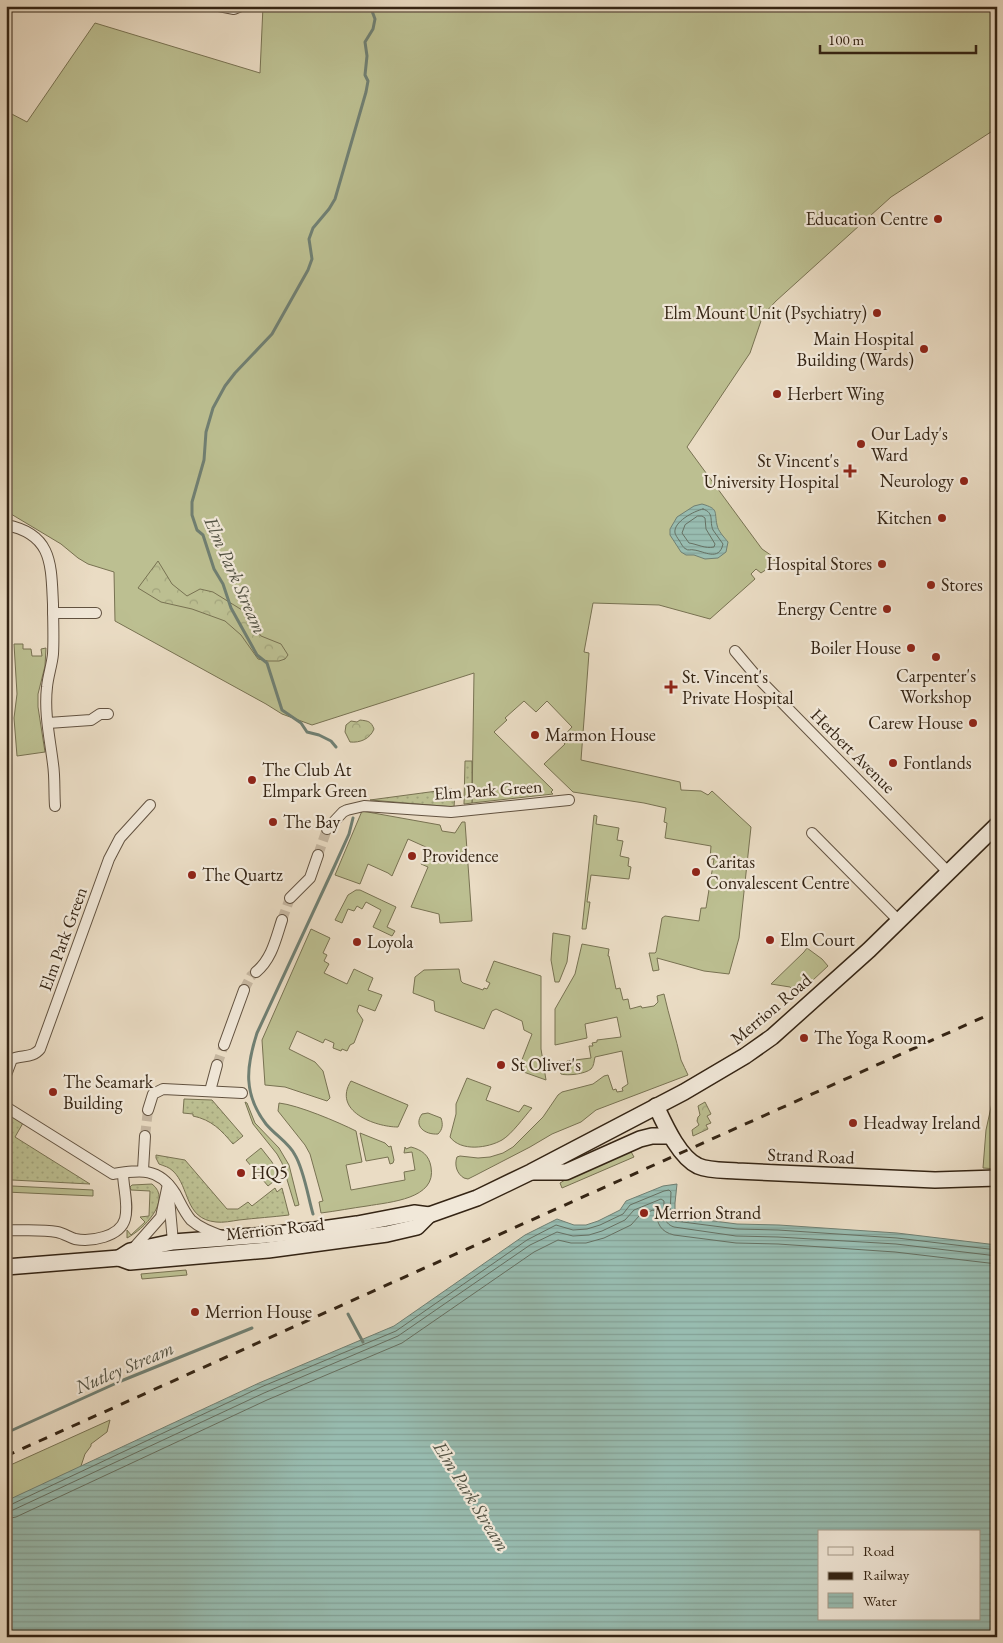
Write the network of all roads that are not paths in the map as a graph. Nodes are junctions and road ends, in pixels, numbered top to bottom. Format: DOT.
graph roads {
  1 [pos="219,6"];
  2 [pos="242,6"];
  3 [pos="6,525"];
  4 [pos="53,613"];
  5 [pos="96,613"];
  6 [pos="735,651"];
  7 [pos="108,714"];
  8 [pos="48,723"];
  9 [pos="569,800"];
  10 [pos="54,806"];
  11 [pos="150,806"];
  12 [pos="997,825"];
  13 [pos="327,829"];
  14 [pos="812,833"];
  15 [pos="318,855"];
  16 [pos="949,873"];
  17 [pos="290,898"];
  18 [pos="282,920"];
  19 [pos="899,921"];
  20 [pos="256,972"];
  21 [pos="244,990"];
  22 [pos="224,1045"];
  23 [pos="218,1065"];
  24 [pos="6,1075"];
  25 [pos="210,1092"];
  26 [pos="242,1093"];
  27 [pos="656,1106"];
  28 [pos="6,1107"];
  29 [pos="148,1110"];
  30 [pos="145,1136"];
  31 [pos="670,1136"];
  32 [pos="143,1170"];
  33 [pos="532,1172"];
  34 [pos="123,1173"];
  35 [pos="997,1178"];
  36 [pos="168,1184"];
  37 [pos="429,1215"];
  38 [pos="6,1230"];
  39 [pos="230,1238"];
  40 [pos="173,1242"];
  41 [pos="125,1255"];
  42 [pos="174,1258"];
  43 [pos="6,1267"];
  1 -- 2 [label="street"];
  3 -- 4 [label="street"];
  4 -- 5 [label="street"];
  4 -- 8 [label="street"];
  6 -- 16 [label="street, Herbert Avenue"];
  7 -- 8 [label="street"];
  8 -- 10 [label="street"];
  9 -- 13 [label="street, Elm Park Green"];
  11 -- 24 [label="street, Elm Park Green"];
  12 -- 16 [label="main road, Merrion Road"];
  14 -- 19 [label="street"];
  15 -- 17 [label="street"];
  16 -- 19 [label="main road, Merrion Road"];
  18 -- 20 [label="street"];
  19 -- 27 [label="main road, Merrion Road"];
  21 -- 22 [label="street"];
  23 -- 25 [label="street"];
  25 -- 26 [label="street"];
  25 -- 29 [label="street"];
  27 -- 31 [label="main road, Strand Road"];
  27 -- 33 [label="main road, Merrion Road"];
  28 -- 34 [label="street"];
  30 -- 32 [label="street"];
  31 -- 33 [label="main road, Merrion Road"];
  31 -- 35 [label="main road, Strand Road"];
  32 -- 34 [label="street"];
  32 -- 36 [label="street"];
  33 -- 37 [label="main road, Merrion Road"];
  34 -- 38 [label="street"];
  36 -- 39 [label="street, Merrion Road"];
  36 -- 40 [label="street"];
  36 -- 41 [label="street"];
  37 -- 39 [label="main road, Merrion Road"];
  37 -- 42 [label="main road, Merrion Road"];
  39 -- 40 [label="main road, Merrion Road"];
  40 -- 41 [label="main road, Merrion Road"];
  40 -- 42 [label="main road"];
  41 -- 42 [label="main road, Merrion Road"];
  41 -- 43 [label="main road, Merrion Road"];
}
